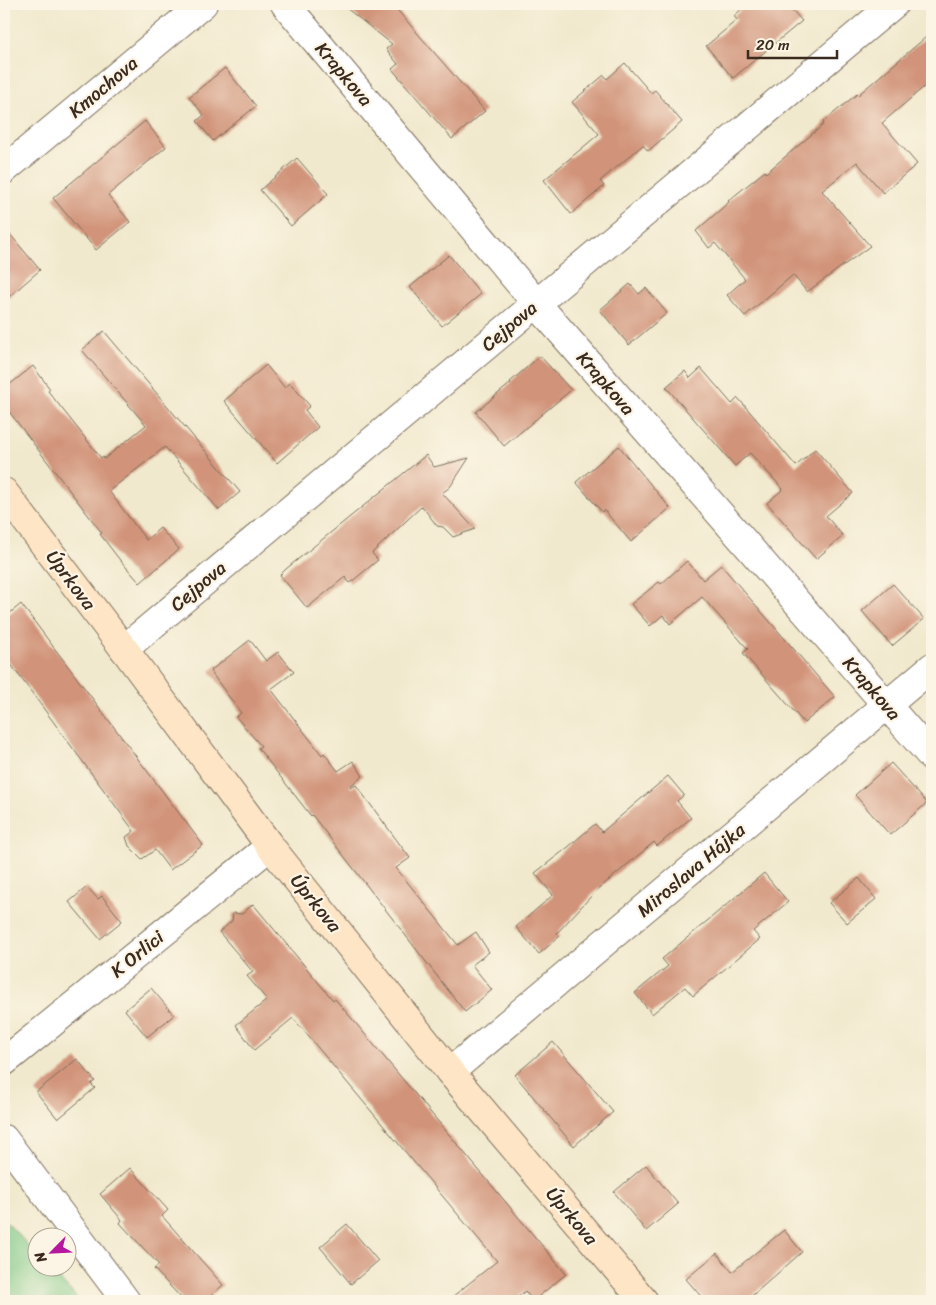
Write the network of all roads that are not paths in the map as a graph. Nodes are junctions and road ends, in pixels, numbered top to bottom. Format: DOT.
graph roads {
  1 [pos="203,4"];
  2 [pos="285,4"];
  3 [pos="894,4"];
  4 [pos="4,170"];
  5 [pos="536,303"];
  6 [pos="4,492"];
  7 [pos="124,649"];
  8 [pos="932,667"];
  9 [pos="887,705"];
  10 [pos="932,757"];
  11 [pos="270,846"];
  12 [pos="4,1062"];
  13 [pos="450,1072"];
  14 [pos="4,1139"];
  15 [pos="126,1301"];
  16 [pos="644,1301"];
  1 -- 4 [label="street, Kmochova"];
  2 -- 5 [label="street, Krapkova"];
  3 -- 5 [label="street, Cejpova"];
  5 -- 7 [label="street, Cejpova"];
  5 -- 9 [label="street, Krapkova"];
  6 -- 7 [label="street, Úprkova"];
  7 -- 11 [label="street, Úprkova"];
  8 -- 9 [label="street, Miroslava Hájka"];
  9 -- 10 [label="street, Krapkova"];
  9 -- 13 [label="street, Miroslava Hájka"];
  11 -- 12 [label="street, K Orlici"];
  11 -- 13 [label="street, Úprkova"];
  13 -- 16 [label="street, Úprkova"];
  14 -- 15 [label="street"];
}
